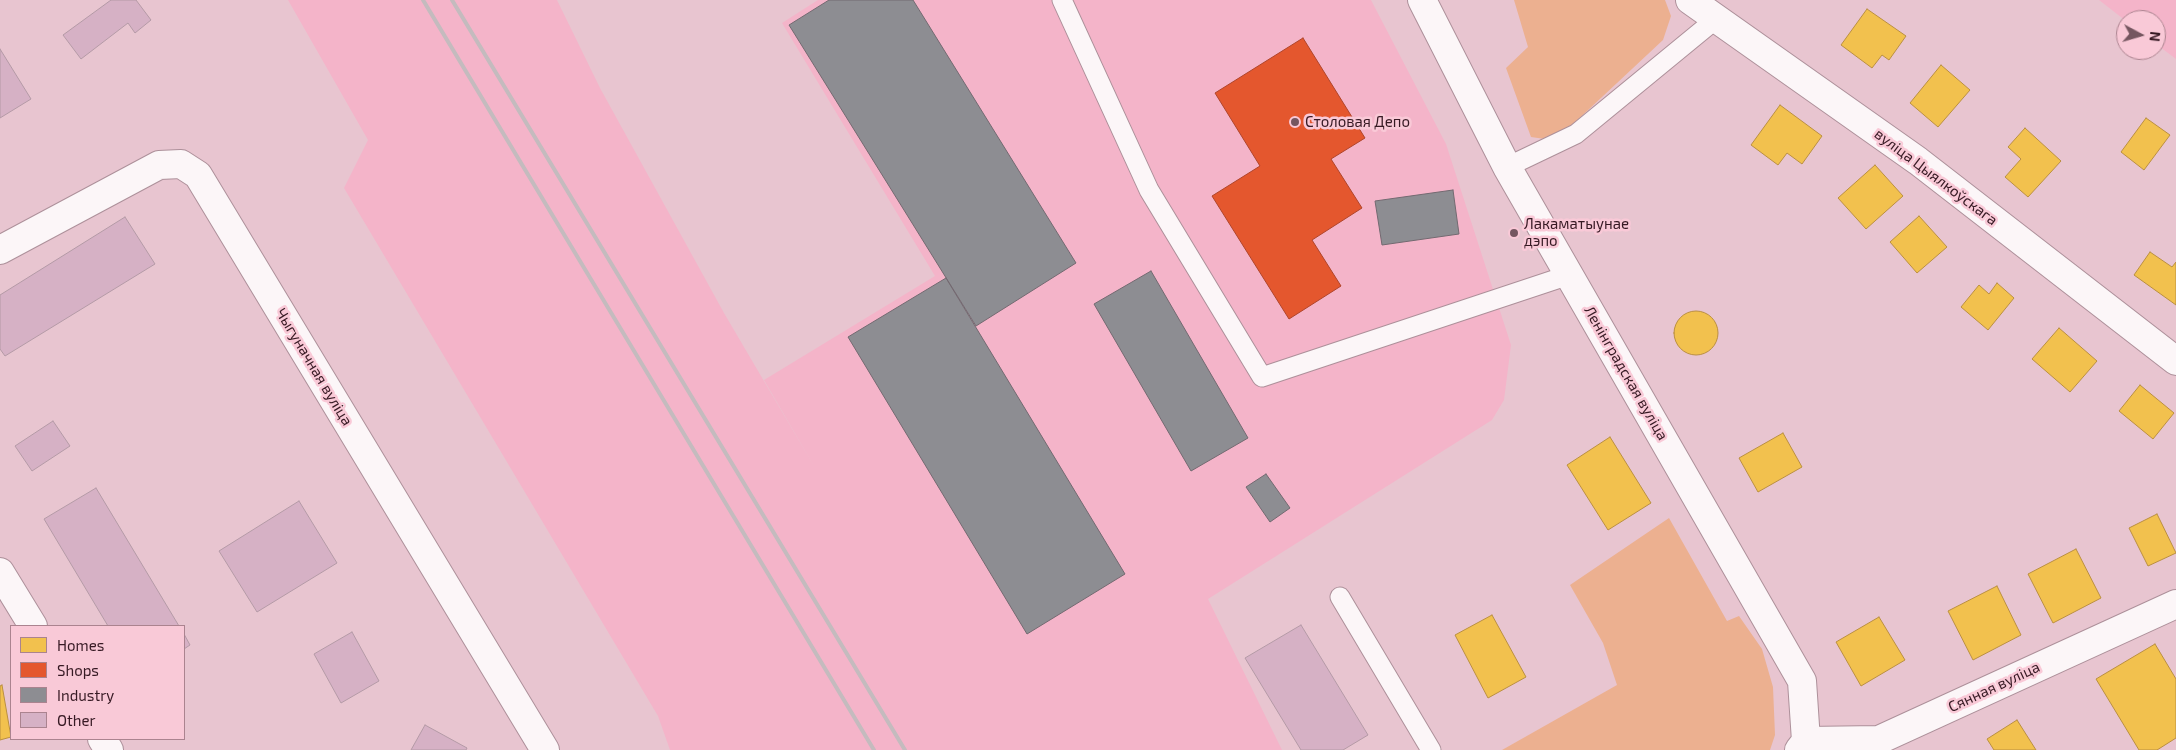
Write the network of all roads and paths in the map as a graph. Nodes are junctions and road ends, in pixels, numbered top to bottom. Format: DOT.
graph roads {
  1 [pos="1062,0"];
  2 [pos="1422,0"];
  3 [pos="1690,0"];
  4 [pos="1716,19"];
  5 [pos="1507,167"];
  6 [pos="0,250"];
  7 [pos="1570,275"];
  8 [pos="2176,361"];
  9 [pos="0,572"];
  10 [pos="1340,597"];
  11 [pos="2176,604"];
  12 [pos="32,625"];
  13 [pos="1808,747"];
  14 [pos="545,750"];
  15 [pos="1431,750"];
  1 -- 7 [label="lane"];
  2 -- 5 [label="street, Ленінградская вуліца"];
  3 -- 4 [label="street, вуліца Цыялкоўскага"];
  4 -- 5 [label="lane"];
  4 -- 8 [label="street, вуліца Цыялкоўскага"];
  5 -- 7 [label="street, Ленінградская вуліца"];
  6 -- 14 [label="street, Чыгуначная вуліца"];
  7 -- 13 [label="street, Ленінградская вуліца"];
  9 -- 12 [label="street"];
  10 -- 15 [label="lane"];
  11 -- 13 [label="street, Сянная вуліца"];
}
